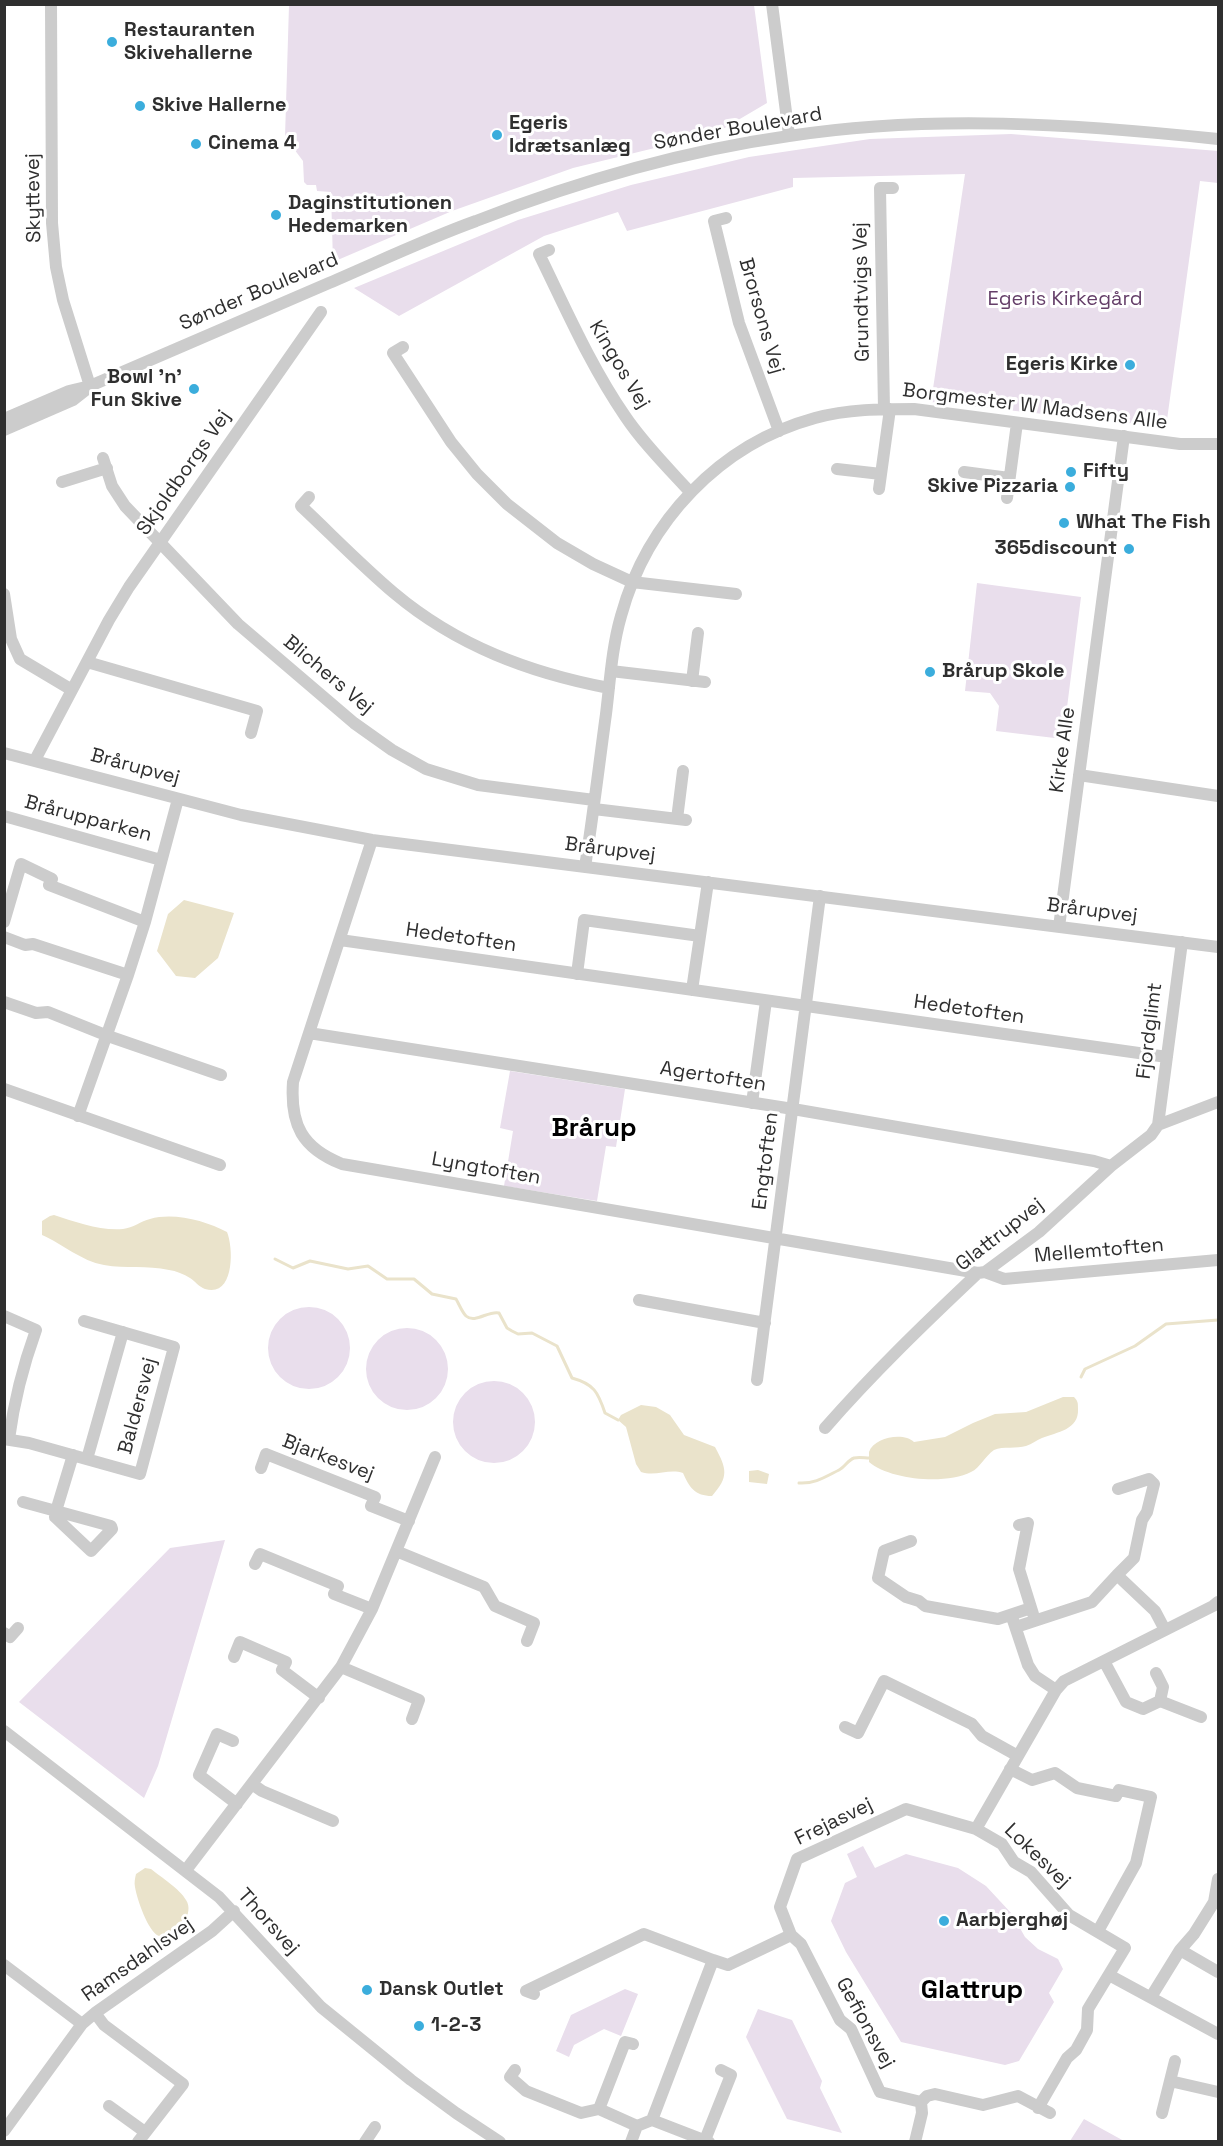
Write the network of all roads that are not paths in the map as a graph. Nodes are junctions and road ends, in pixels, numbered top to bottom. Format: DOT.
graph roads {
  1 [pos="51,4"];
  2 [pos="772,4"];
  3 [pos="789,135"];
  4 [pos="1218,139"];
  5 [pos="892,188"];
  6 [pos="726,218"];
  7 [pos="549,250"];
  8 [pos="321,312"];
  9 [pos="403,347"];
  10 [pos="90,386"];
  11 [pos="887,409"];
  12 [pos="4,419"];
  13 [pos="1017,423"];
  14 [pos="4,430"];
  15 [pos="779,431"];
  16 [pos="1124,436"];
  17 [pos="1218,444"];
  18 [pos="837,469"];
  19 [pos="964,472"];
  20 [pos="881,474"];
  21 [pos="1010,478"];
  22 [pos="62,482"];
  23 [pos="879,489"];
  24 [pos="690,492"];
  25 [pos="309,497"];
  26 [pos="1007,498"];
  27 [pos="160,542"];
  28 [pos="632,582"];
  29 [pos="4,594"];
  30 [pos="736,594"];
  31 [pos="698,633"];
  32 [pos="87,662"];
  33 [pos="611,671"];
  34 [pos="609,688"];
  35 [pos="72,690"];
  36 [pos="251,733"];
  37 [pos="4,753"];
  38 [pos="34,760"];
  39 [pos="683,771"];
  40 [pos="1079,775"];
  41 [pos="1218,796"];
  42 [pos="178,799"];
  43 [pos="594,804"];
  44 [pos="4,816"];
  45 [pos="372,840"];
  46 [pos="161,860"];
  47 [pos="585,867"];
  48 [pos="708,882"];
  49 [pos="820,896"];
  50 [pos="4,922"];
  51 [pos="145,922"];
  52 [pos="1059,927"];
  53 [pos="700,936"];
  54 [pos="4,937"];
  55 [pos="340,940"];
  56 [pos="1182,942"];
  57 [pos="1218,947"];
  58 [pos="577,974"];
  59 [pos="128,975"];
  60 [pos="692,990"];
  61 [pos="766,1001"];
  62 [pos="4,1002"];
  63 [pos="806,1007"];
  64 [pos="309,1033"];
  65 [pos="108,1036"];
  66 [pos="1167,1057"];
  67 [pos="221,1075"];
  68 [pos="4,1089"];
  69 [pos="1218,1102"];
  70 [pos="752,1103"];
  71 [pos="793,1109"];
  72 [pos="78,1116"];
  73 [pos="1158,1125"];
  74 [pos="220,1165"];
  75 [pos="1111,1166"];
  76 [pos="776,1239"];
  77 [pos="1218,1260"];
  78 [pos="982,1273"];
  79 [pos="639,1300"];
  80 [pos="4,1316"];
  81 [pos="84,1321"];
  82 [pos="765,1323"];
  83 [pos="123,1332"];
  84 [pos="757,1380"];
  85 [pos="825,1428"];
  86 [pos="7,1439"];
  87 [pos="73,1455"];
  88 [pos="435,1457"];
  89 [pos="87,1459"];
  90 [pos="261,1468"];
  91 [pos="1118,1489"];
  92 [pos="23,1502"];
  93 [pos="409,1521"];
  94 [pos="1019,1525"];
  95 [pos="911,1541"];
  96 [pos="396,1551"];
  97 [pos="255,1564"];
  98 [pos="1117,1575"];
  99 [pos="1218,1602"];
  100 [pos="372,1609"];
  101 [pos="1011,1615"];
  102 [pos="1033,1615"];
  103 [pos="1016,1627"];
  104 [pos="18,1628"];
  105 [pos="1166,1630"];
  106 [pos="4,1633"];
  107 [pos="527,1641"];
  108 [pos="234,1656"];
  109 [pos="1104,1661"];
  110 [pos="341,1667"];
  111 [pos="1156,1673"];
  112 [pos="1056,1690"];
  113 [pos="320,1698"];
  114 [pos="1160,1701"];
  115 [pos="1201,1717"];
  116 [pos="412,1719"];
  117 [pos="845,1726"];
  118 [pos="4,1731"];
  119 [pos="233,1741"];
  120 [pos="1018,1756"];
  121 [pos="1010,1769"];
  122 [pos="252,1784"];
  123 [pos="237,1804"];
  124 [pos="333,1821"];
  125 [pos="976,1828"];
  126 [pos="186,1870"];
  127 [pos="1218,1880"];
  128 [pos="234,1911"];
  129 [pos="1098,1931"];
  130 [pos="791,1935"];
  131 [pos="1180,1950"];
  132 [pos="713,1960"];
  133 [pos="4,1965"];
  134 [pos="1218,1972"];
  135 [pos="1109,1975"];
  136 [pos="534,1994"];
  137 [pos="1151,1996"];
  138 [pos="94,2013"];
  139 [pos="82,2024"];
  140 [pos="1218,2034"];
  141 [pos="633,2044"];
  142 [pos="1175,2061"];
  143 [pos="515,2070"];
  144 [pos="721,2070"];
  145 [pos="1170,2080"];
  146 [pos="1218,2092"];
  147 [pos="921,2102"];
  148 [pos="109,2106"];
  149 [pos="1038,2108"];
  150 [pos="599,2109"];
  151 [pos="1050,2113"];
  152 [pos="1162,2113"];
  153 [pos="652,2120"];
  154 [pos="637,2126"];
  155 [pos="375,2127"];
  156 [pos="4,2131"];
  157 [pos="142,2137"];
  158 [pos="707,2141"];
  159 [pos="365,2142"];
  160 [pos="500,2142"];
  161 [pos="631,2142"];
  162 [pos="915,2142"];
  1 -- 10 [label="street, Skyttevej"];
  2 -- 3 [label="street"];
  3 -- 4 [label="street, Sønder Boulevard"];
  3 -- 10 [label="street, Sønder Boulevard"];
  5 -- 11 [label="street, Grundtvigs Vej"];
  6 -- 15 [label="street, Brorsons Vej"];
  7 -- 24 [label="street, Kingos Vej"];
  8 -- 27 [label="street, Skjoldborgs Vej"];
  9 -- 28 [label="street"];
  10 -- 12 [label="street, Sønder Boulevard"];
  10 -- 14 [label="street, Sønder Boulevard"];
  11 -- 13 [label="street, Borgmester W Madsens Alle"];
  11 -- 15 [label="street, Borgmester W Madsens Alle"];
  11 -- 20 [label="street"];
  13 -- 16 [label="street, Borgmester W Madsens Alle"];
  13 -- 21 [label="street"];
  15 -- 24 [label="street, Borgmester W Madsens Alle"];
  16 -- 17 [label="street, Borgmester W Madsens Alle"];
  16 -- 40 [label="street, Kirke Alle"];
  18 -- 20 [label="street"];
  19 -- 21 [label="street"];
  20 -- 23 [label="street"];
  21 -- 26 [label="street"];
  22 -- 27 [label="street, Blichers Vej"];
  24 -- 28 [label="street, Borgmester W Madsens Alle"];
  25 -- 34 [label="street"];
  27 -- 32 [label="street, Skjoldborgs Vej"];
  27 -- 43 [label="street, Blichers Vej"];
  28 -- 30 [label="street"];
  28 -- 33 [label="street, Borgmester W Madsens Alle"];
  29 -- 35 [label="street"];
  31 -- 33 [label="street"];
  32 -- 35 [label="street, Skjoldborgs Vej"];
  32 -- 36 [label="street"];
  33 -- 34 [label="street, Borgmester W Madsens Alle"];
  34 -- 43 [label="street, Borgmester W Madsens Alle"];
  35 -- 38 [label="street, Skjoldborgs Vej"];
  37 -- 38 [label="street, Brårupvej"];
  38 -- 42 [label="street, Brårupvej"];
  39 -- 43 [label="street, Blichers Vej"];
  40 -- 41 [label="street"];
  40 -- 52 [label="street, Kirke Alle"];
  42 -- 45 [label="street, Brårupvej"];
  42 -- 46 [label="street, Brårupparken"];
  43 -- 47 [label="street, Borgmester W Madsens Alle"];
  44 -- 46 [label="street, Brårupparken"];
  45 -- 47 [label="street, Brårupvej"];
  45 -- 55 [label="street, Lyngtoften"];
  46 -- 51 [label="street, Brårupparken"];
  47 -- 48 [label="street, Brårupvej"];
  48 -- 49 [label="street, Brårupvej"];
  48 -- 53 [label="street"];
  49 -- 52 [label="street, Brårupvej"];
  49 -- 63 [label="street, Engtoften"];
  50 -- 51 [label="street"];
  51 -- 59 [label="street, Brårupparken"];
  52 -- 56 [label="street, Brårupvej"];
  53 -- 58 [label="street"];
  53 -- 60 [label="street"];
  54 -- 59 [label="street"];
  55 -- 58 [label="street, Hedetoften"];
  55 -- 64 [label="street, Lyngtoften"];
  56 -- 57 [label="street, Brårupvej"];
  56 -- 66 [label="street, Fjordglimt"];
  58 -- 60 [label="street, Hedetoften"];
  59 -- 65 [label="street, Brårupparken"];
  60 -- 61 [label="street, Hedetoften"];
  61 -- 63 [label="street, Hedetoften"];
  61 -- 70 [label="street"];
  62 -- 65 [label="street"];
  63 -- 66 [label="street, Hedetoften"];
  63 -- 71 [label="street, Engtoften"];
  64 -- 70 [label="street, Agertoften"];
  64 -- 76 [label="street, Lyngtoften"];
  65 -- 67 [label="street"];
  65 -- 72 [label="street, Brårupparken"];
  66 -- 73 [label="street, Fjordglimt"];
  68 -- 72 [label="street"];
  69 -- 73 [label="street, Glattrupvej"];
  70 -- 71 [label="street, Agertoften"];
  71 -- 75 [label="street, Agertoften"];
  71 -- 76 [label="street, Engtoften"];
  72 -- 74 [label="street"];
  73 -- 75 [label="street, Glattrupvej"];
  75 -- 78 [label="street, Glattrupvej"];
  76 -- 78 [label="street, Lyngtoften"];
  76 -- 82 [label="street, Engtoften"];
  77 -- 78 [label="street, Mellemtoften"];
  78 -- 85 [label="street, Glattrupvej"];
  79 -- 82 [label="street"];
  80 -- 86 [label="street, Baldersvej"];
  81 -- 83 [label="street, Baldersvej"];
  82 -- 84 [label="street, Engtoften"];
  83 -- 89 [label="street, Baldersvej"];
  83 -- 89 [label="street, Baldersvej"];
  86 -- 87 [label="street, Baldersvej"];
  87 -- 89 [label="street, Baldersvej"];
  87 -- 92 [label="street"];
  88 -- 93 [label="street"];
  90 -- 93 [label="street, Bjarkesvej"];
  91 -- 98 [label="street"];
  93 -- 96 [label="street"];
  94 -- 102 [label="street"];
  95 -- 101 [label="street"];
  96 -- 100 [label="street"];
  96 -- 107 [label="street"];
  97 -- 100 [label="street"];
  98 -- 102 [label="street"];
  98 -- 105 [label="street"];
  99 -- 105 [label="street, Lokesvej"];
  100 -- 110 [label="street"];
  101 -- 102 [label="street"];
  101 -- 103 [label="street"];
  102 -- 103 [label="street"];
  103 -- 112 [label="street"];
  104 -- 106 [label="street"];
  105 -- 109 [label="street, Lokesvej"];
  108 -- 113 [label="street"];
  109 -- 112 [label="street, Lokesvej"];
  109 -- 114 [label="street"];
  110 -- 113 [label="street"];
  110 -- 116 [label="street"];
  111 -- 114 [label="street"];
  112 -- 120 [label="street, Lokesvej"];
  113 -- 122 [label="street"];
  114 -- 115 [label="street"];
  117 -- 120 [label="street"];
  118 -- 126 [label="street, Thorsvej"];
  119 -- 123 [label="street"];
  120 -- 121 [label="street, Lokesvej"];
  121 -- 125 [label="street, Lokesvej"];
  121 -- 129 [label="street"];
  122 -- 123 [label="street"];
  122 -- 124 [label="street"];
  123 -- 126 [label="street"];
  125 -- 129 [label="street, Lokesvej"];
  125 -- 130 [label="street, Frejasvej"];
  126 -- 128 [label="street, Thorsvej"];
  127 -- 131 [label="street"];
  128 -- 138 [label="street, Ramsdahlsvej"];
  128 -- 160 [label="street, Thorsvej"];
  129 -- 135 [label="street, Lokesvej"];
  130 -- 132 [label="street"];
  130 -- 147 [label="street, Gefionsvej"];
  131 -- 134 [label="street"];
  131 -- 137 [label="street"];
  132 -- 136 [label="street"];
  132 -- 153 [label="street"];
  133 -- 139 [label="street"];
  135 -- 137 [label="street"];
  135 -- 149 [label="street"];
  137 -- 140 [label="street"];
  138 -- 139 [label="street, Ramsdahlsvej"];
  138 -- 157 [label="street"];
  139 -- 156 [label="street, Ramsdahlsvej"];
  141 -- 150 [label="street"];
  142 -- 145 [label="street"];
  143 -- 150 [label="street"];
  144 -- 158 [label="street"];
  145 -- 146 [label="street"];
  145 -- 152 [label="street"];
  147 -- 149 [label="street"];
  147 -- 162 [label="street"];
  148 -- 157 [label="street"];
  149 -- 151 [label="street"];
  150 -- 154 [label="street"];
  153 -- 154 [label="street"];
  153 -- 158 [label="street"];
  154 -- 161 [label="street"];
  155 -- 159 [label="street"];
}
